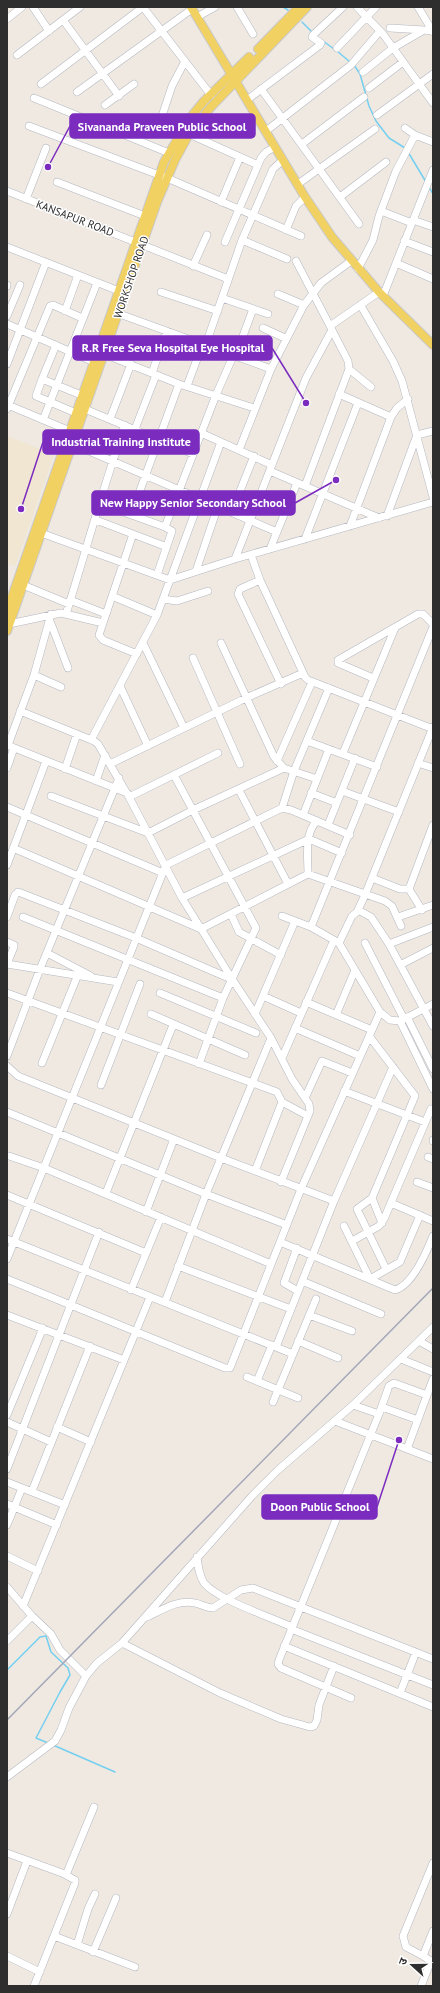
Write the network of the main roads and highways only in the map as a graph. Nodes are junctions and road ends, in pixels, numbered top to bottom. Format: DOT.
graph roads {
  1 [pos="299,7"];
  2 [pos="307,7"];
  3 [pos="191,8"];
  4 [pos="234,77"];
  5 [pos="163,177"];
  6 [pos="139,243"];
  7 [pos="115,312"];
  8 [pos="433,345"];
  9 [pos="85,397"];
  10 [pos="80,409"];
  11 [pos="69,443"];
  12 [pos="8,607"];
  13 [pos="8,627"];
  1 -- 4 [label="main road, WORKSHOP ROAD"];
  2 -- 4 [label="main road, WORKSHOP ROAD"];
  3 -- 4 [label="main road"];
  4 -- 5 [label="main road, WORKSHOP ROAD"];
  4 -- 5 [label="main road, WORKSHOP ROAD"];
  4 -- 8 [label="main road"];
  5 -- 6 [label="main road, WORKSHOP ROAD"];
  5 -- 6 [label="main road, WORKSHOP ROAD"];
  6 -- 7 [label="main road, WORKSHOP ROAD"];
  6 -- 7 [label="main road, WORKSHOP ROAD"];
  7 -- 9 [label="main road, WORKSHOP ROAD"];
  7 -- 9 [label="main road, WORKSHOP ROAD"];
  9 -- 10 [label="main road, WORKSHOP ROAD"];
  10 -- 11 [label="main road, WORKSHOP ROAD"];
  10 -- 11 [label="main road, WORKSHOP ROAD"];
  11 -- 12 [label="main road, WORKSHOP ROAD"];
  11 -- 13 [label="main road, WORKSHOP ROAD"];
}
